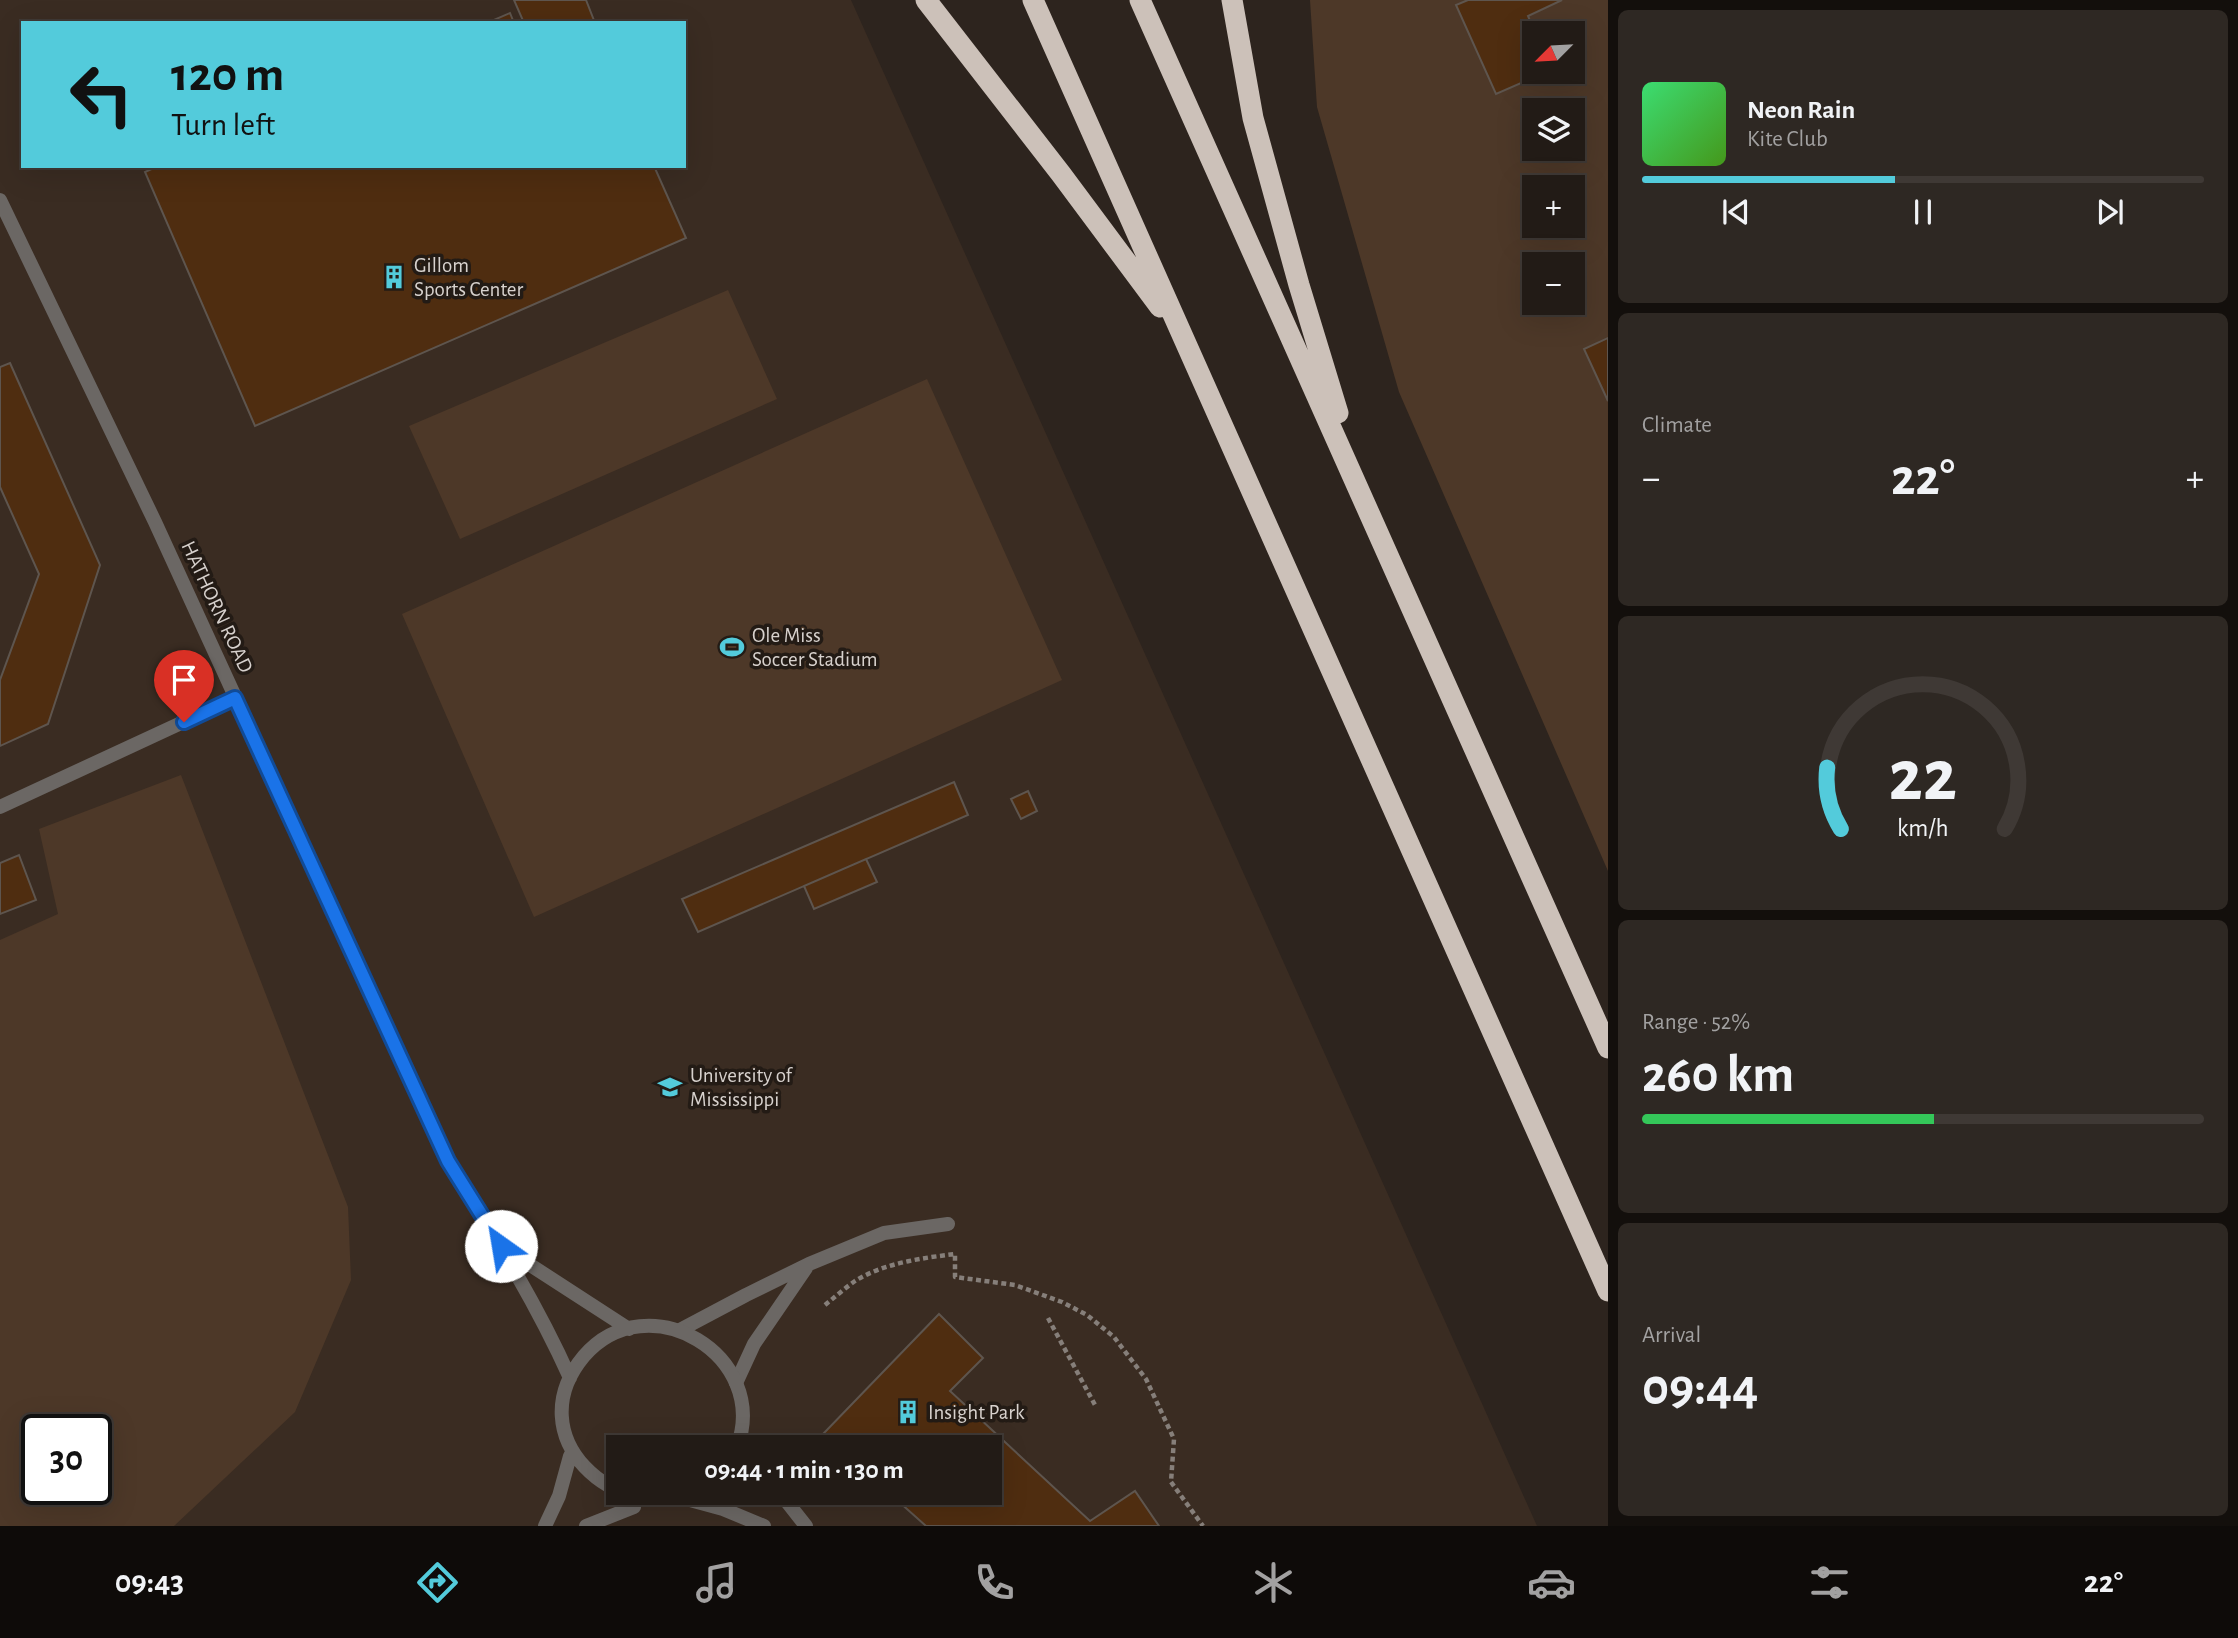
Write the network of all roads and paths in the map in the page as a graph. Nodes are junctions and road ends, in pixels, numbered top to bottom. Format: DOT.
graph roads {
  1 [pos="926,0"];
  2 [pos="1033,0"];
  3 [pos="1140,0"];
  4 [pos="1232,0"];
  5 [pos="2,206"];
  6 [pos="1184,340"];
  7 [pos="1364,499"];
  8 [pos="235,698"];
  9 [pos="0,807"];
  10 [pos="1608,1048"];
  11 [pos="948,1224"];
  12 [pos="501,1246"];
  13 [pos="809,1264"];
  14 [pos="1608,1291"];
  15 [pos="825,1305"];
  16 [pos="1048,1318"];
  17 [pos="629,1329"];
  18 [pos="680,1330"];
  19 [pos="570,1378"];
  20 [pos="736,1383"];
  21 [pos="1095,1405"];
  22 [pos="743,1435"];
  23 [pos="570,1456"];
  24 [pos="672,1505"];
  25 [pos="714,1505"];
  26 [pos="789,1505"];
  27 [pos="634,1507"];
  28 [pos="545,1526"];
  29 [pos="586,1526"];
  30 [pos="764,1526"];
  31 [pos="806,1526"];
  32 [pos="1203,1526"];
  1 -- 6 [label="highway"];
  2 -- 6 [label="highway"];
  3 -- 7 [label="highway"];
  4 -- 7 [label="highway"];
  5 -- 8 [label="street, HATHORN ROAD"];
  6 -- 14 [label="highway"];
  7 -- 10 [label="highway"];
  8 -- 9 [label="street"];
  8 -- 12 [label="street, HATHORN ROAD"];
  11 -- 13 [label="street"];
  12 -- 17 [label="street, HATHORN ROAD"];
  12 -- 19 [label="street, HATHORN ROAD"];
  13 -- 18 [label="street"];
  13 -- 20 [label="street"];
  15 -- 32 [label="path"];
  16 -- 21 [label="path"];
  17 -- 18 [label="street"];
  17 -- 19 [label="street"];
  18 -- 20 [label="street"];
  19 -- 23 [label="street"];
  20 -- 22 [label="street"];
  23 -- 27 [label="street"];
  23 -- 28 [label="street"];
  24 -- 27 [label="street"];
  25 -- 30 [label="street"];
  26 -- 31 [label="street"];
  27 -- 29 [label="street"];
}
